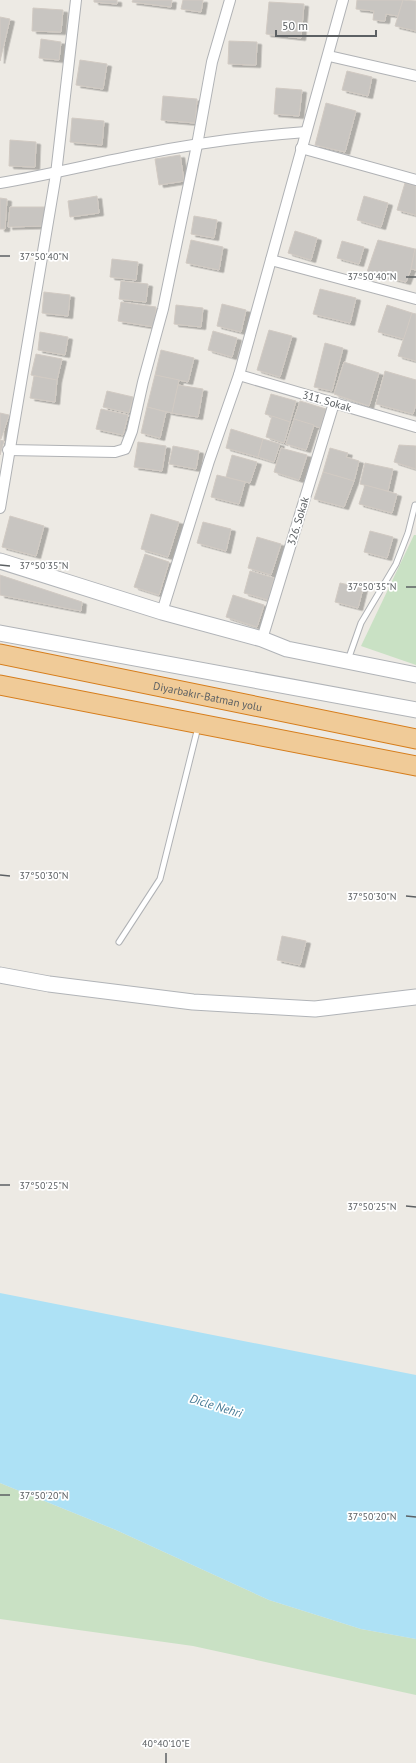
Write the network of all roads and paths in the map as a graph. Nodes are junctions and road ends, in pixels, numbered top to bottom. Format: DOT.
graph roads {
  1 [pos="76,0"];
  2 [pos="230,0"];
  3 [pos="343,0"];
  4 [pos="329,56"];
  5 [pos="416,76"];
  6 [pos="306,132"];
  7 [pos="197,145"];
  8 [pos="301,148"];
  9 [pos="56,174"];
  10 [pos="416,180"];
  11 [pos="0,183"];
  12 [pos="271,260"];
  13 [pos="416,299"];
  14 [pos="239,375"];
  15 [pos="334,403"];
  16 [pos="416,424"];
  17 [pos="8,450"];
  18 [pos="415,505"];
  19 [pos="0,508"];
  20 [pos="0,561"];
  21 [pos="162,612"];
  22 [pos="0,633"];
  23 [pos="262,639"];
  24 [pos="0,654"];
  25 [pos="348,661"];
  26 [pos="416,675"];
  27 [pos="0,685"];
  28 [pos="416,710"];
  29 [pos="198,724"];
  30 [pos="416,739"];
  31 [pos="416,766"];
  32 [pos="119,942"];
  33 [pos="0,975"];
  34 [pos="416,996"];
  1 -- 9 [label="street"];
  2 -- 7 [label="street"];
  3 -- 4 [label="street"];
  4 -- 5 [label="street"];
  4 -- 6 [label="street"];
  6 -- 7 [label="street"];
  6 -- 8 [label="street"];
  7 -- 9 [label="street"];
  7 -- 17 [label="street"];
  8 -- 10 [label="street"];
  8 -- 12 [label="street"];
  9 -- 11 [label="street"];
  9 -- 17 [label="street"];
  12 -- 13 [label="street"];
  12 -- 14 [label="street"];
  14 -- 15 [label="street, 311. Sokak"];
  14 -- 21 [label="street"];
  15 -- 16 [label="street, 311. Sokak"];
  15 -- 23 [label="street, 326. Sokak"];
  17 -- 19 [label="street"];
  18 -- 25 [label="lane"];
  20 -- 21 [label="street"];
  21 -- 23 [label="street"];
  22 -- 28 [label="street"];
  23 -- 25 [label="street"];
  24 -- 30 [label="highway, Diyarbakır-Batman yolu"];
  25 -- 26 [label="street"];
  27 -- 29 [label="highway"];
  29 -- 31 [label="highway"];
  29 -- 32 [label="lane"];
  33 -- 34 [label="street"];
}
